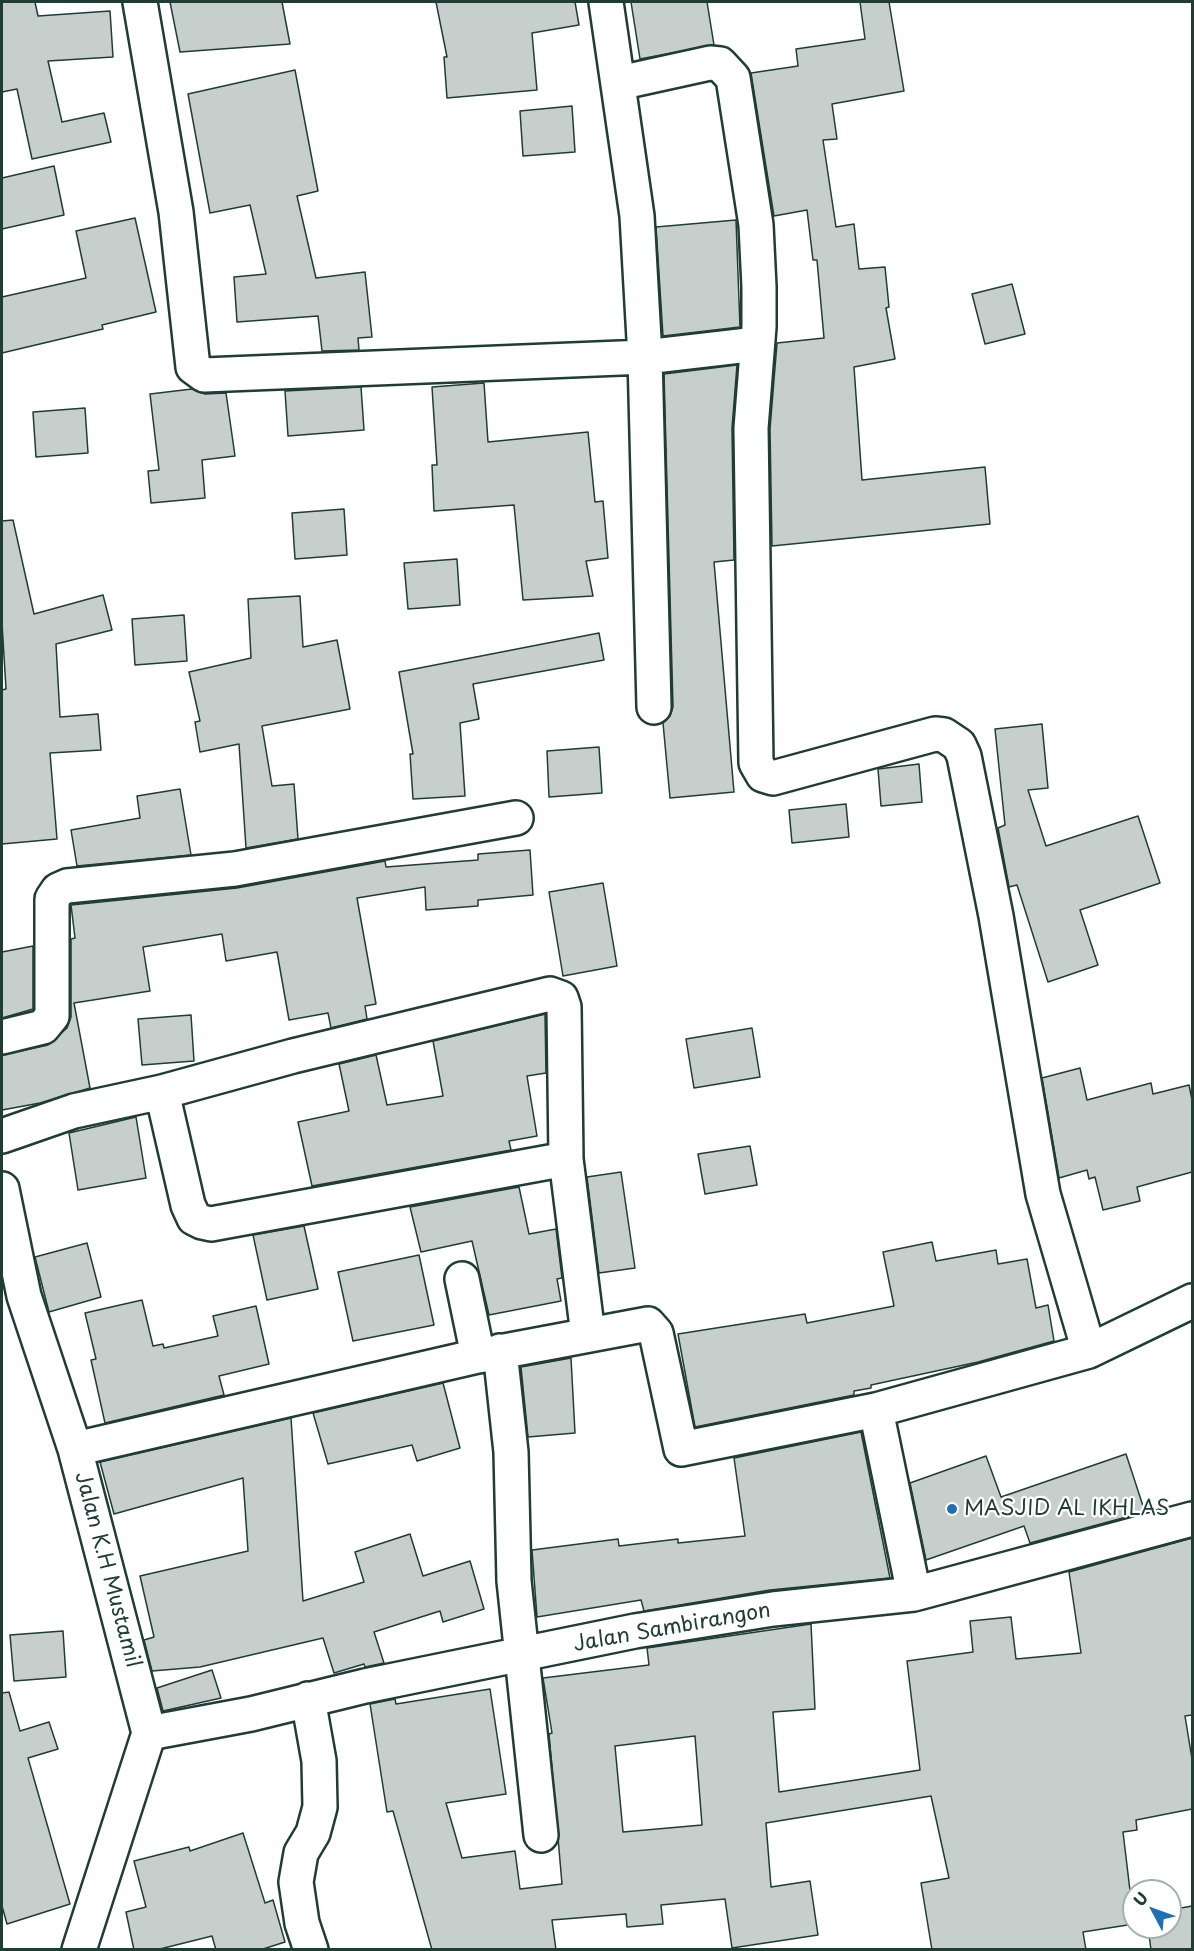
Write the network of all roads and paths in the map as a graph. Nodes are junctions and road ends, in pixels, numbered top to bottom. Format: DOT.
graph roads {
  1 [pos="140,2"];
  2 [pos="606,2"];
  3 [pos="619,83"];
  4 [pos="757,344"];
  5 [pos="645,357"];
  6 [pos="654,707"];
  7 [pos="516,818"];
  8 [pos="2,1037"];
  9 [pos="162,1092"];
  10 [pos="2,1136"];
  11 [pos="566,1158"];
  12 [pos="2,1189"];
  13 [pos="462,1279"];
  14 [pos="13,1298"];
  15 [pos="1192,1301"];
  16 [pos="588,1335"];
  17 [pos="1089,1351"];
  18 [pos="489,1354"];
  19 [pos="876,1410"];
  20 [pos="75,1449"];
  21 [pos="1192,1519"];
  22 [pos="914,1594"];
  23 [pos="523,1655"];
  24 [pos="308,1699"];
  25 [pos="149,1733"];
  26 [pos="541,1835"];
  27 [pos="79,1950"];
  28 [pos="311,1950"];
  1 -- 5 [label="street"];
  2 -- 3 [label="street"];
  3 -- 4 [label="street"];
  3 -- 5 [label="street"];
  4 -- 5 [label="street"];
  4 -- 17 [label="street"];
  5 -- 6 [label="street"];
  7 -- 8 [label="street"];
  9 -- 10 [label="street"];
  9 -- 11 [label="street"];
  9 -- 11 [label="street"];
  11 -- 16 [label="street"];
  12 -- 14 [label="street, Jalan K.H Mustamil"];
  13 -- 18 [label="street"];
  14 -- 20 [label="street, Jalan K.H Mustamil"];
  15 -- 17 [label="street"];
  16 -- 18 [label="street"];
  16 -- 19 [label="street"];
  17 -- 19 [label="street"];
  18 -- 20 [label="street"];
  18 -- 23 [label="street"];
  19 -- 22 [label="street"];
  20 -- 25 [label="street, Jalan K.H Mustamil"];
  21 -- 22 [label="street, Jalan Sambirangon"];
  22 -- 23 [label="street, Jalan Sambirangon"];
  23 -- 24 [label="street, Jalan Sambirangon"];
  23 -- 26 [label="street"];
  24 -- 25 [label="street, Jalan Sambirangon"];
  24 -- 28 [label="street"];
  25 -- 27 [label="street"];
}
